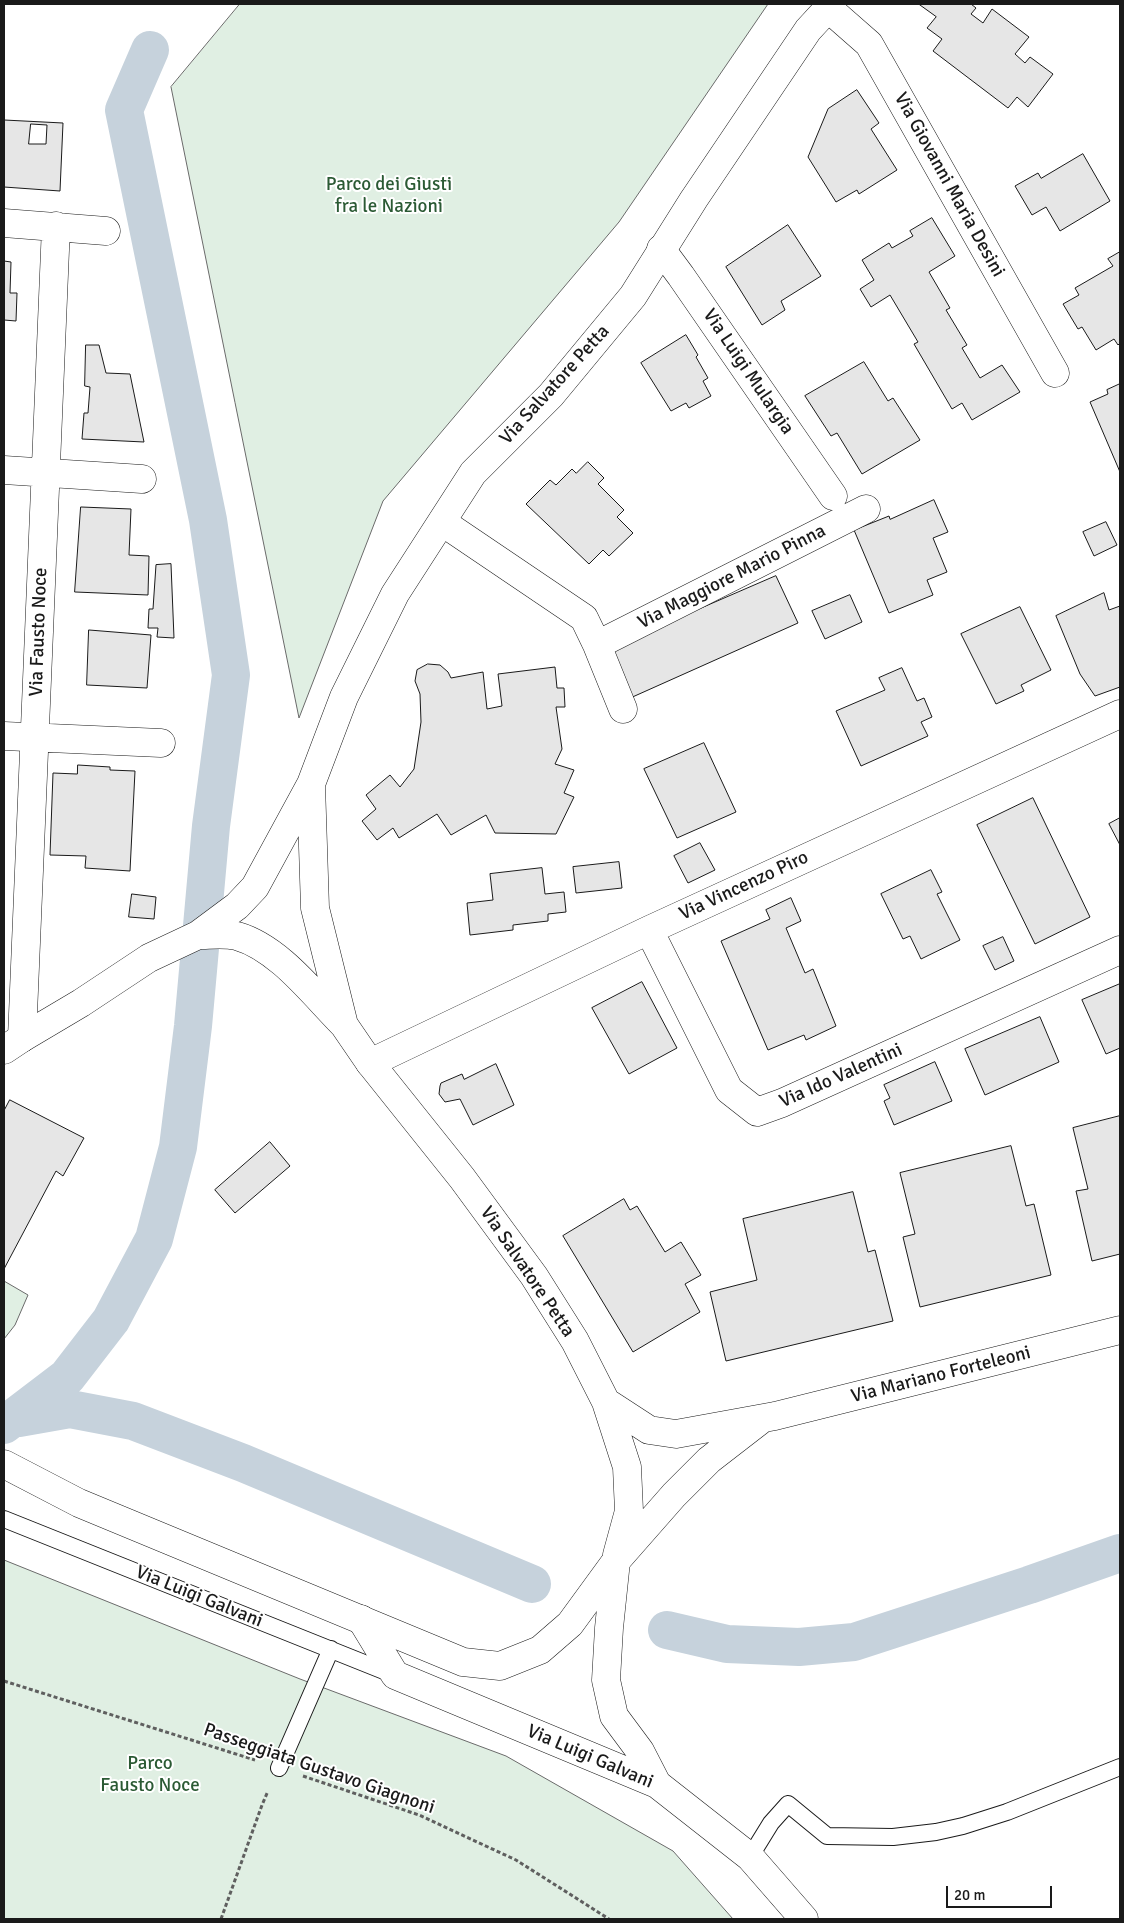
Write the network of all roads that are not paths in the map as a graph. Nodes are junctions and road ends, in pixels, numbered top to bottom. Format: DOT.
graph roads {
  1 [pos="830,6"];
  2 [pos="4,223"];
  3 [pos="56,226"];
  4 [pos="106,230"];
  5 [pos="661,249"];
  6 [pos="1055,373"];
  7 [pos="4,470"];
  8 [pos="45,473"];
  9 [pos="142,479"];
  10 [pos="833,496"];
  11 [pos="866,509"];
  12 [pos="442,522"];
  13 [pos="597,645"];
  14 [pos="623,709"];
  15 [pos="1120,714"];
  16 [pos="4,736"];
  17 [pos="34,736"];
  18 [pos="161,743"];
  19 [pos="311,784"];
  20 [pos="254,887"];
  21 [pos="649,930"];
  22 [pos="198,935"];
  23 [pos="1120,950"];
  24 [pos="344,1025"];
  25 [pos="13,1044"];
  26 [pos="370,1063"];
  27 [pos="1120,1330"];
  28 [pos="606,1402"];
  29 [pos="762,1420"];
  30 [pos="4,1464"];
  31 [pos="4,1519"];
  32 [pos="616,1561"];
  33 [pos="362,1619"];
  34 [pos="331,1649"];
  35 [pos="395,1675"];
  36 [pos="1120,1767"];
  37 [pos="279,1768"];
  38 [pos="657,1784"];
  39 [pos="750,1858"];
  40 [pos="804,1919"];
  1 -- 5 [label="street, Via Salvatore Petta"];
  1 -- 6 [label="street, Via Giovanni Maria Desini"];
  2 -- 3 [label="street"];
  3 -- 4 [label="street"];
  3 -- 8 [label="street, Via Fausto Noce"];
  5 -- 10 [label="street, Via Luigi Mulargia"];
  5 -- 12 [label="street, Via Salvatore Petta"];
  7 -- 8 [label="street"];
  8 -- 9 [label="street"];
  8 -- 17 [label="street, Via Fausto Noce"];
  11 -- 13 [label="street, Via Maggiore Mario Pinna"];
  12 -- 13 [label="street"];
  12 -- 19 [label="street, Via Salvatore Petta"];
  13 -- 14 [label="street"];
  15 -- 21 [label="street, Via Vincenzo Piro"];
  16 -- 17 [label="street"];
  17 -- 18 [label="street"];
  17 -- 25 [label="street, Via Fausto Noce"];
  19 -- 20 [label="street, Via Salvatore Petta"];
  19 -- 24 [label="street, Via Salvatore Petta"];
  20 -- 22 [label="street, Via Fausto Noce"];
  21 -- 23 [label="street, Via Ido Valentini"];
  21 -- 26 [label="street, Via Vincenzo Piro"];
  22 -- 24 [label="street"];
  22 -- 25 [label="street, Via Fausto Noce"];
  24 -- 26 [label="street, Via Salvatore Petta"];
  26 -- 28 [label="street, Via Salvatore Petta"];
  27 -- 29 [label="street, Via Mariano Forteleoni"];
  28 -- 29 [label="street, Via Mariano Forteleoni"];
  28 -- 32 [label="street, Via Salvatore Petta"];
  29 -- 32 [label="street, Via Mariano Forteleoni"];
  30 -- 33 [label="street"];
  31 -- 34 [label="lane, Via Luigi Galvani"];
  32 -- 33 [label="street"];
  32 -- 38 [label="street, Via Salvatore Petta"];
  33 -- 35 [label="street"];
  34 -- 35 [label="lane, Via Luigi Galvani"];
  34 -- 37 [label="lane"];
  35 -- 38 [label="street, Via Luigi Galvani"];
  36 -- 39 [label="lane"];
  38 -- 39 [label="street, Via Luigi Galvani"];
  39 -- 40 [label="street, Via Luigi Galvani"];
}
